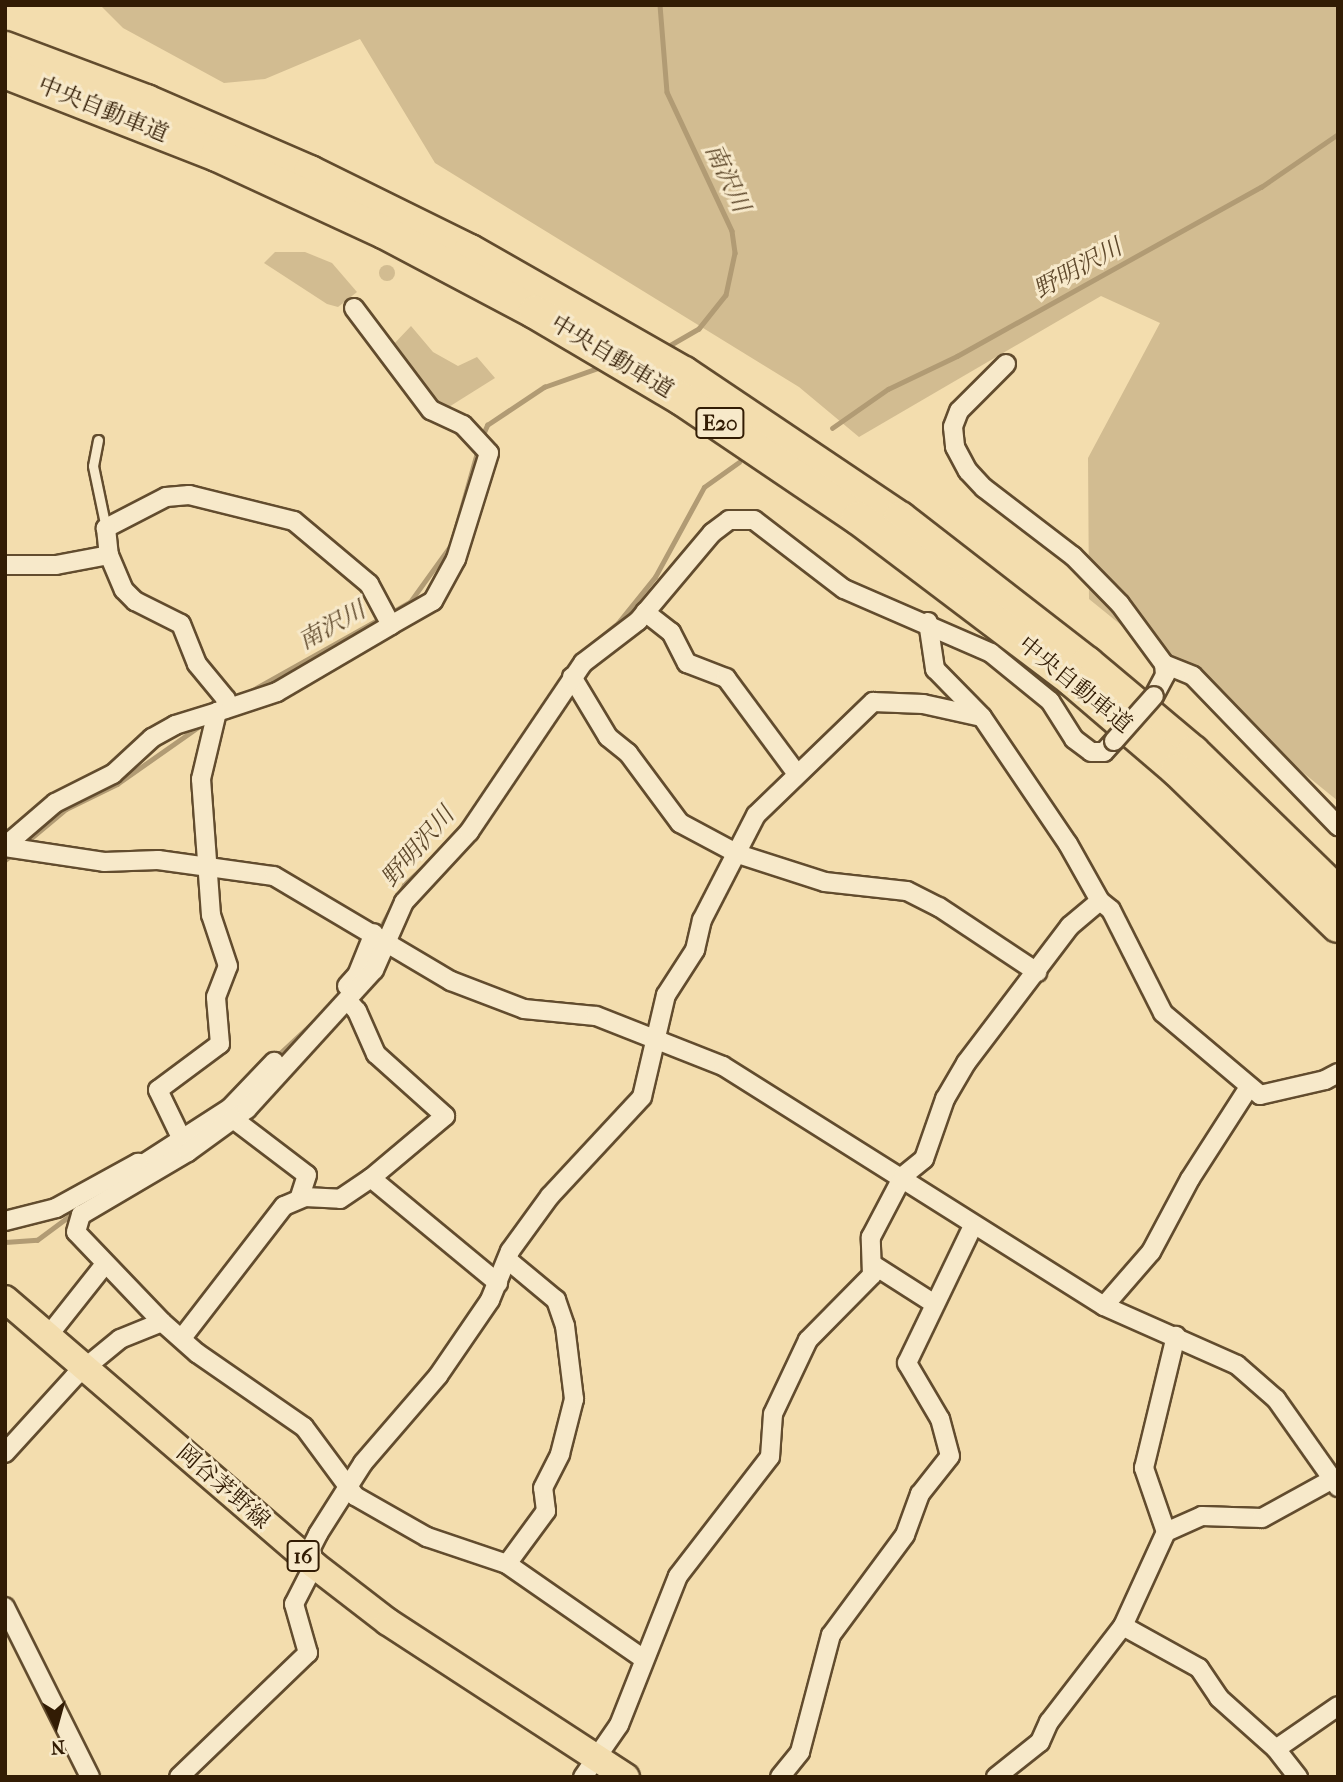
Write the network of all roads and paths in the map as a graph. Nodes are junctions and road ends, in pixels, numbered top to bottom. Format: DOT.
graph roads {
  1 [pos="5,48"];
  2 [pos="5,72"];
  3 [pos="354,309"];
  4 [pos="1006,364"];
  5 [pos="98,440"];
  6 [pos="106,528"];
  7 [pos="109,555"];
  8 [pos="5,565"];
  9 [pos="645,612"];
  10 [pos="928,622"];
  11 [pos="391,625"];
  12 [pos="1164,664"];
  13 [pos="572,677"];
  14 [pos="221,711"];
  15 [pos="982,718"];
  16 [pos="797,774"];
  17 [pos="1338,826"];
  18 [pos="8,840"];
  19 [pos="738,854"];
  20 [pos="210,867"];
  21 [pos="1338,893"];
  22 [pos="1100,901"];
  23 [pos="1338,926"];
  24 [pos="380,939"];
  25 [pos="1037,972"];
  26 [pos="348,1001"];
  27 [pos="653,1037"];
  28 [pos="1338,1073"];
  29 [pos="1249,1087"];
  30 [pos="236,1121"];
  31 [pos="184,1145"];
  32 [pos="142,1172"];
  33 [pos="903,1176"];
  34 [pos="371,1178"];
  35 [pos="299,1199"];
  36 [pos="5,1221"];
  37 [pos="973,1226"];
  38 [pos="508,1260"];
  39 [pos="105,1264"];
  40 [pos="872,1264"];
  41 [pos="498,1283"];
  42 [pos="5,1299"];
  43 [pos="933,1303"];
  44 [pos="1104,1306"];
  45 [pos="162,1322"];
  46 [pos="48,1336"];
  47 [pos="1176,1336"];
  48 [pos="182,1338"];
  49 [pos="86,1369"];
  50 [pos="5,1453"];
  51 [pos="1335,1483"];
  52 [pos="351,1485"];
  53 [pos="1167,1532"];
  54 [pos="507,1564"];
  55 [pos="314,1565"];
  56 [pos="5,1607"];
  57 [pos="1123,1626"];
  58 [pos="642,1658"];
  59 [pos="1338,1706"];
  60 [pos="1276,1749"];
  61 [pos="589,1767"];
  62 [pos="90,1777"];
  63 [pos="179,1777"];
  64 [pos="626,1777"];
  65 [pos="780,1777"];
  66 [pos="996,1777"];
  67 [pos="1298,1777"];
  1 -- 21 [label="highway, 中央自動車道 / E20"];
  2 -- 23 [label="highway, 中央自動車道 / E20"];
  3 -- 11 [label="street"];
  4 -- 12 [label="street"];
  5 -- 6 [label="lane"];
  6 -- 7 [label="street"];
  6 -- 11 [label="street"];
  7 -- 8 [label="street"];
  7 -- 14 [label="street"];
  9 -- 10 [label="street"];
  9 -- 13 [label="street"];
  9 -- 16 [label="street"];
  10 -- 12 [label="street, bridge"];
  10 -- 15 [label="street"];
  11 -- 14 [label="street"];
  12 -- 17 [label="street"];
  13 -- 19 [label="street"];
  13 -- 24 [label="street"];
  14 -- 18 [label="street"];
  14 -- 20 [label="street"];
  15 -- 16 [label="street"];
  15 -- 22 [label="street"];
  16 -- 19 [label="street"];
  18 -- 20 [label="street"];
  19 -- 25 [label="street"];
  19 -- 27 [label="street"];
  20 -- 24 [label="street"];
  20 -- 31 [label="street"];
  22 -- 25 [label="street"];
  22 -- 29 [label="street"];
  24 -- 26 [label="street"];
  24 -- 27 [label="street"];
  24 -- 31 [label="street"];
  25 -- 33 [label="street"];
  26 -- 30 [label="street"];
  26 -- 34 [label="street"];
  27 -- 33 [label="street"];
  27 -- 38 [label="street"];
  28 -- 29 [label="street"];
  29 -- 44 [label="street"];
  30 -- 31 [label="street"];
  30 -- 35 [label="street"];
  31 -- 32 [label="street"];
  32 -- 36 [label="street"];
  32 -- 39 [label="street"];
  33 -- 37 [label="street"];
  33 -- 40 [label="street"];
  34 -- 35 [label="street"];
  34 -- 41 [label="street"];
  35 -- 48 [label="street"];
  37 -- 43 [label="street"];
  37 -- 44 [label="street"];
  38 -- 41 [label="street"];
  38 -- 54 [label="street"];
  39 -- 45 [label="street"];
  39 -- 46 [label="street"];
  40 -- 43 [label="street"];
  40 -- 58 [label="street"];
  41 -- 52 [label="street"];
  42 -- 46 [label="main road, 岡谷茅野線 / 16"];
  43 -- 65 [label="street"];
  44 -- 47 [label="street"];
  45 -- 48 [label="street"];
  45 -- 49 [label="street"];
  46 -- 49 [label="main road, 岡谷茅野線 / 16"];
  47 -- 51 [label="street"];
  47 -- 53 [label="street"];
  48 -- 52 [label="street"];
  49 -- 50 [label="street"];
  49 -- 55 [label="main road, 岡谷茅野線 / 16"];
  51 -- 53 [label="street"];
  52 -- 54 [label="street"];
  52 -- 55 [label="street"];
  53 -- 57 [label="street"];
  54 -- 58 [label="street"];
  55 -- 61 [label="main road, 岡谷茅野線 / 16"];
  55 -- 63 [label="street"];
  56 -- 62 [label="street"];
  57 -- 60 [label="street"];
  57 -- 66 [label="street"];
  58 -- 61 [label="street"];
  59 -- 60 [label="street"];
  60 -- 67 [label="street"];
  61 -- 64 [label="main road, 岡谷茅野線 / 16"];
}
